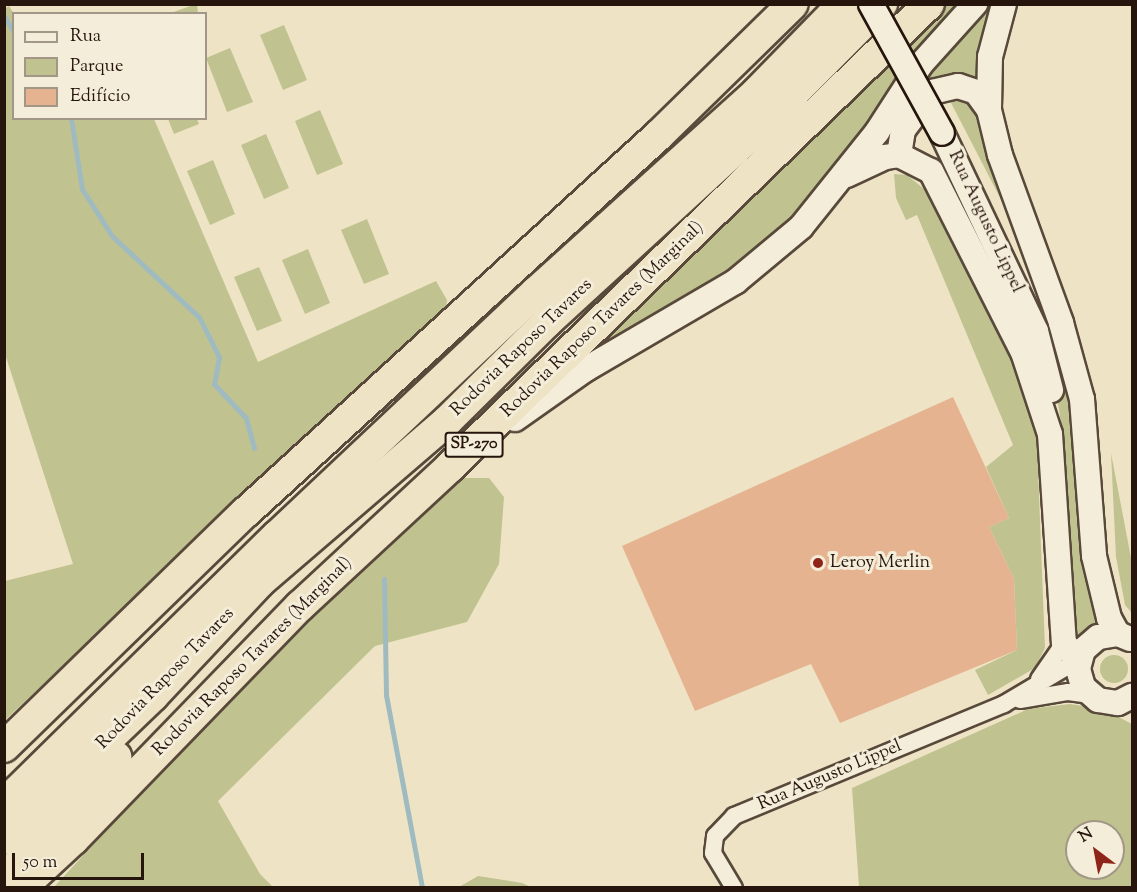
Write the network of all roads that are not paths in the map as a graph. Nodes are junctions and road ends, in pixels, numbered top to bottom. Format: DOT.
graph roads {
  1 [pos="793,4"];
  2 [pos="843,4"];
  3 [pos="871,4"];
  4 [pos="882,4"];
  5 [pos="929,4"];
  6 [pos="975,4"];
  7 [pos="1004,4"];
  8 [pos="989,110"];
  9 [pos="945,138"];
  10 [pos="899,155"];
  11 [pos="839,179"];
  12 [pos="1061,323"];
  13 [pos="1050,434"];
  14 [pos="450,467"];
  15 [pos="300,546"];
  16 [pos="1129,638"];
  17 [pos="1071,652"];
  18 [pos="1089,694"];
  19 [pos="1132,696"];
  20 [pos="1004,704"];
  21 [pos="37,714"];
  22 [pos="4,739"];
  23 [pos="4,747"];
  24 [pos="4,804"];
  25 [pos="4,839"];
  26 [pos="4,879"];
  27 [pos="21,888"];
  28 [pos="734,888"];
  1 -- 21 [label="highway"];
  2 -- 24 [label="highway, Rodovia Raposo Tavares"];
  3 -- 9 [label="main road, bridge"];
  4 -- 15 [label="highway, Rodovia Raposo Tavares / SP-270"];
  5 -- 14 [label="highway, Rodovia Raposo Tavares (Marginal) / SP-270"];
  6 -- 11 [label="main road"];
  7 -- 8 [label="main road, Rua Augusto Lippel"];
  8 -- 10 [label="main road"];
  8 -- 12 [label="main road, Rua Augusto Lippel"];
  9 -- 12 [label="main road, Rua Augusto Lippel"];
  9 -- 13 [label="main road, Rua Augusto Lippel"];
  10 -- 11 [label="main road"];
  10 -- 13 [label="main road, Rua Augusto Lippel"];
  11 -- 14 [label="main road"];
  12 -- 16 [label="main road, Rua Augusto Lippel"];
  13 -- 17 [label="main road, Rua Augusto Lippel"];
  14 -- 27 [label="highway, Rodovia Raposo Tavares (Marginal) / SP-270"];
  15 -- 25 [label="highway, Rodovia Raposo Tavares / SP-270"];
  15 -- 26 [label="highway"];
  16 -- 17 [label="main road"];
  17 -- 18 [label="main road"];
  17 -- 20 [label="street, Rua Augusto Lippel"];
  18 -- 19 [label="main road"];
  18 -- 20 [label="street, Rua Augusto Lippel"];
  20 -- 28 [label="street, Rua Augusto Lippel"];
  21 -- 22 [label="street"];
  21 -- 23 [label="highway"];
}
